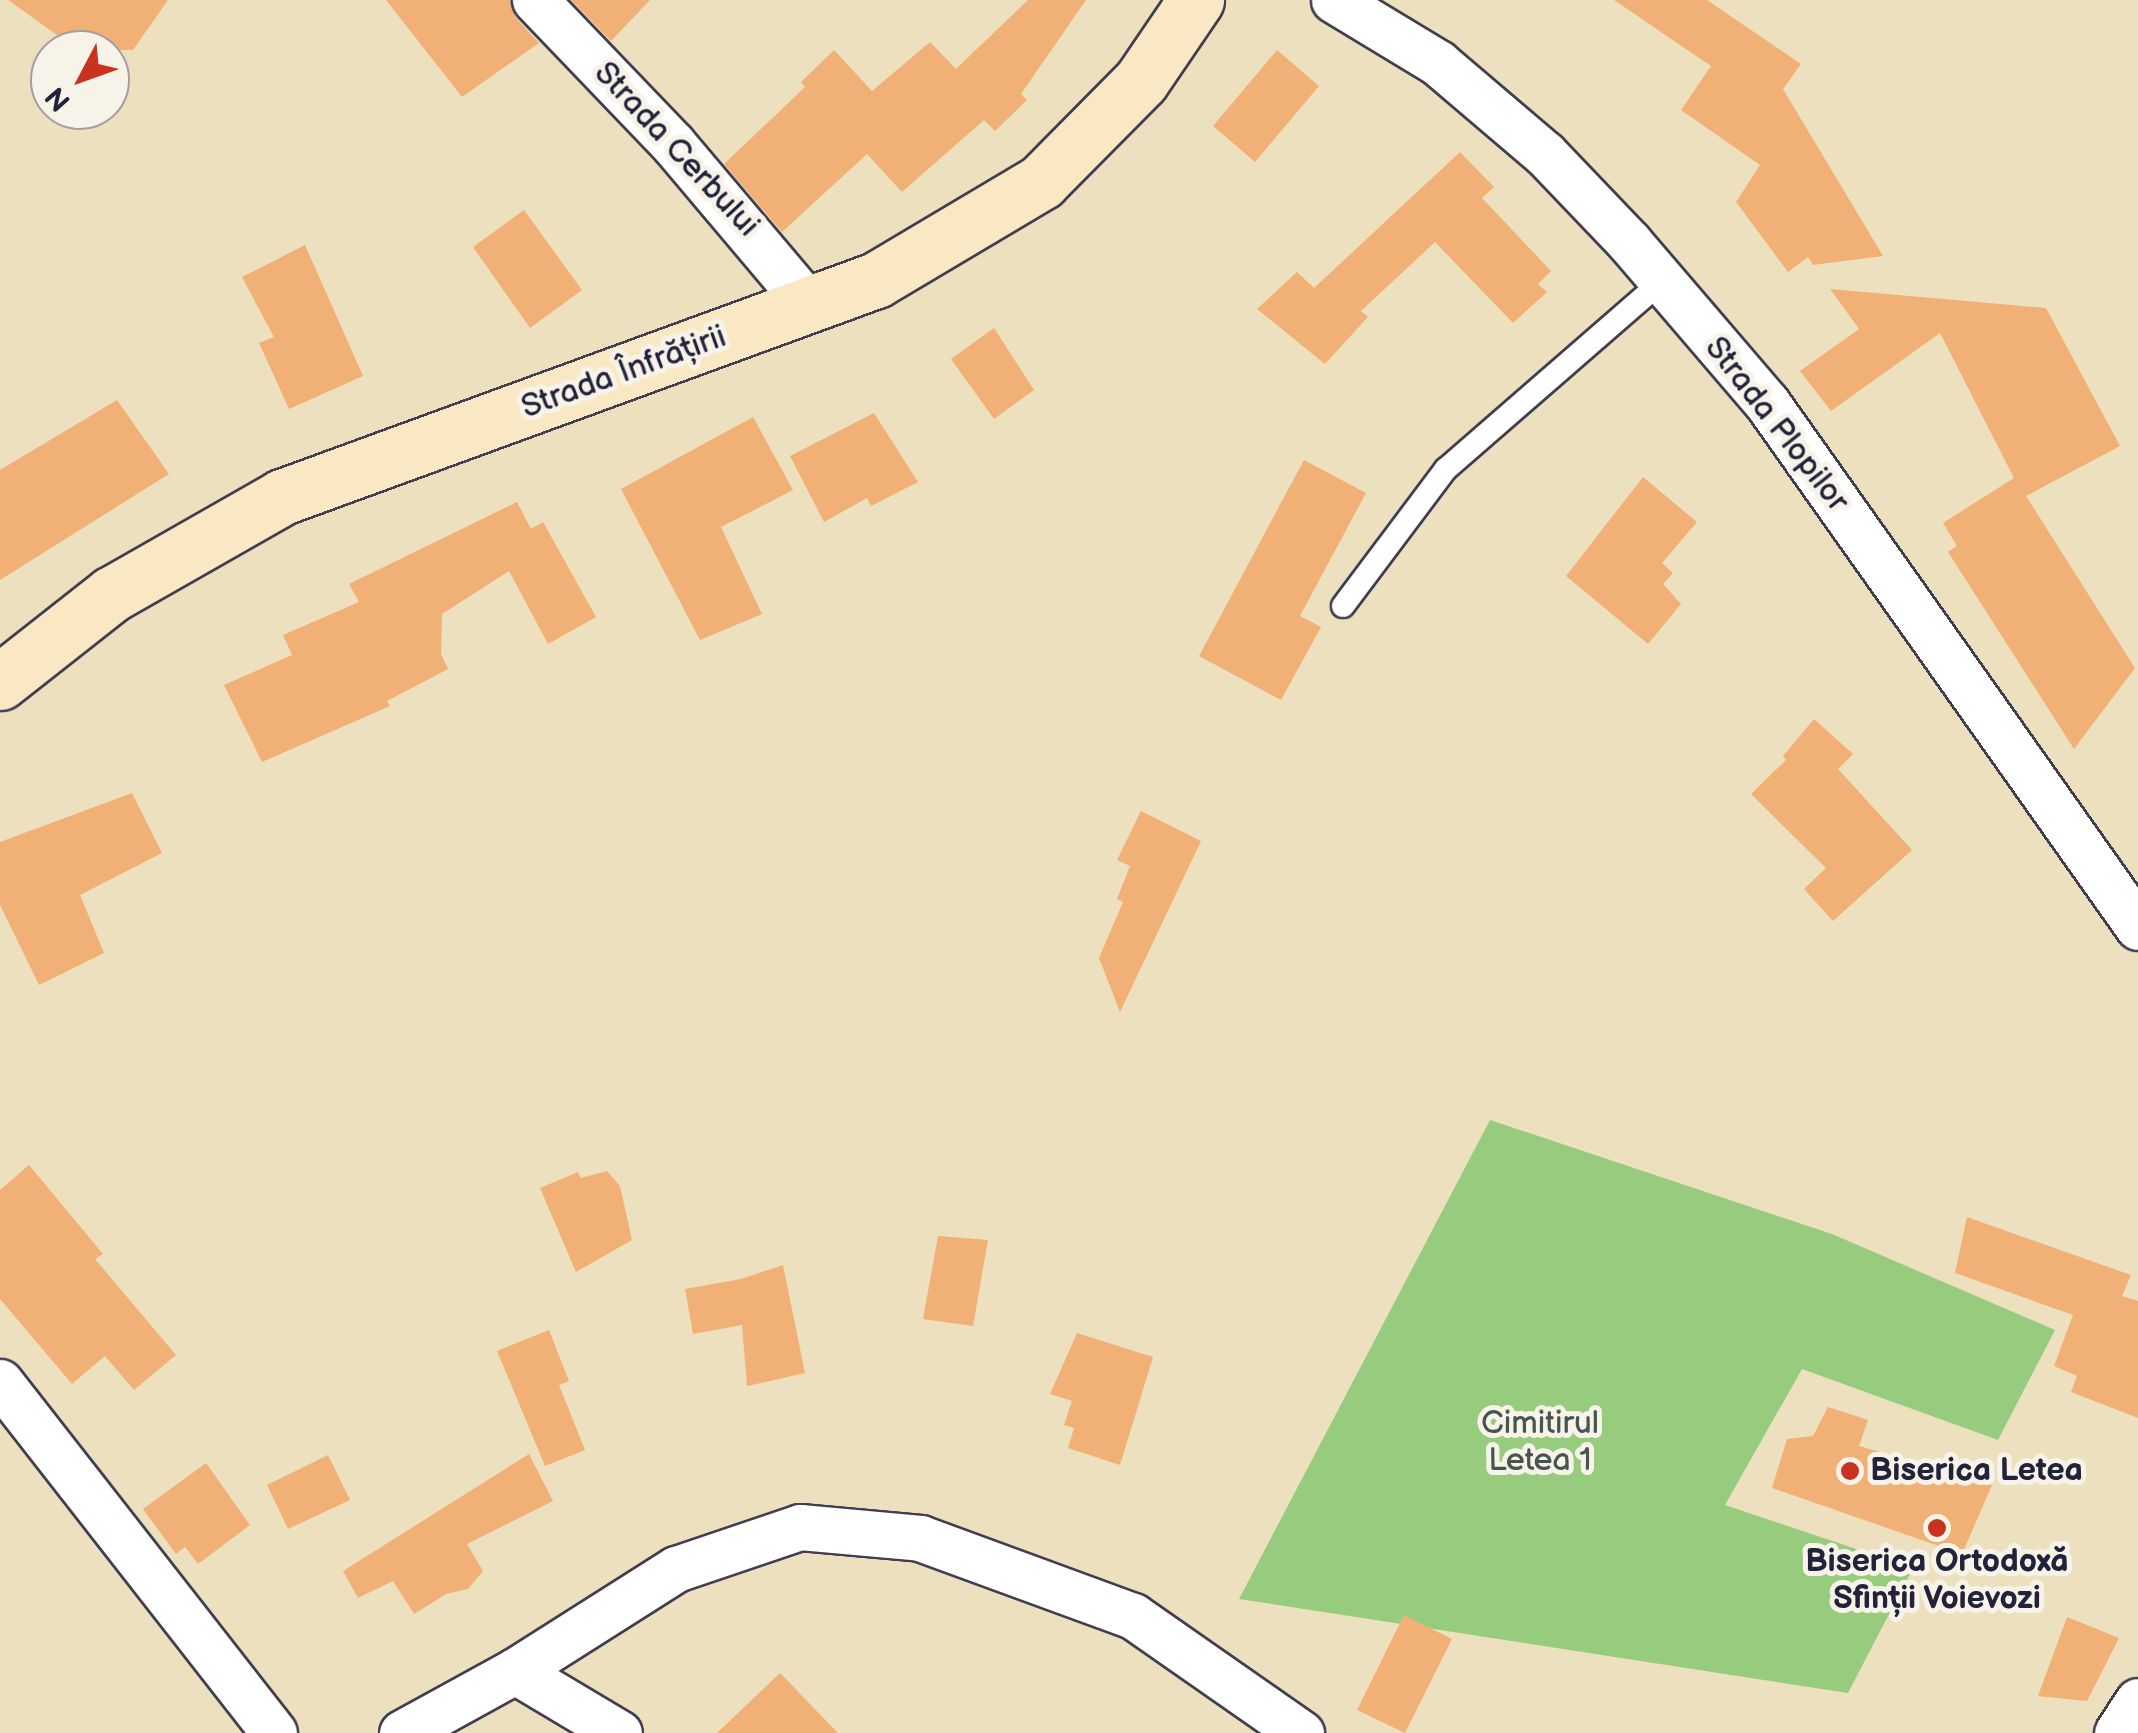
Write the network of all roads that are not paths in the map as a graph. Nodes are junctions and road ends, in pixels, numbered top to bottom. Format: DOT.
graph roads {
  1 [pos="535,0"];
  2 [pos="1196,0"];
  3 [pos="1334,0"];
  4 [pos="1661,282"];
  5 [pos="810,306"];
  6 [pos="1343,606"];
  7 [pos="0,682"];
  8 [pos="2138,927"];
  9 [pos="0,1382"];
  10 [pos="515,1671"];
  11 [pos="2138,1701"];
  12 [pos="274,1733"];
  13 [pos="402,1733"];
  14 [pos="618,1733"];
  15 [pos="1302,1733"];
  16 [pos="2117,1733"];
  1 -- 5 [label="street, Strada Cerbului"];
  2 -- 5 [label="main road, Strada Înfrățirii"];
  3 -- 4 [label="street, Strada Plopilor"];
  4 -- 6 [label="lane"];
  4 -- 8 [label="street, Strada Plopilor"];
  5 -- 7 [label="main road, Strada Înfrățirii"];
  9 -- 12 [label="street"];
  10 -- 13 [label="street"];
  10 -- 14 [label="street"];
  10 -- 15 [label="street"];
  11 -- 16 [label="street"];
}
